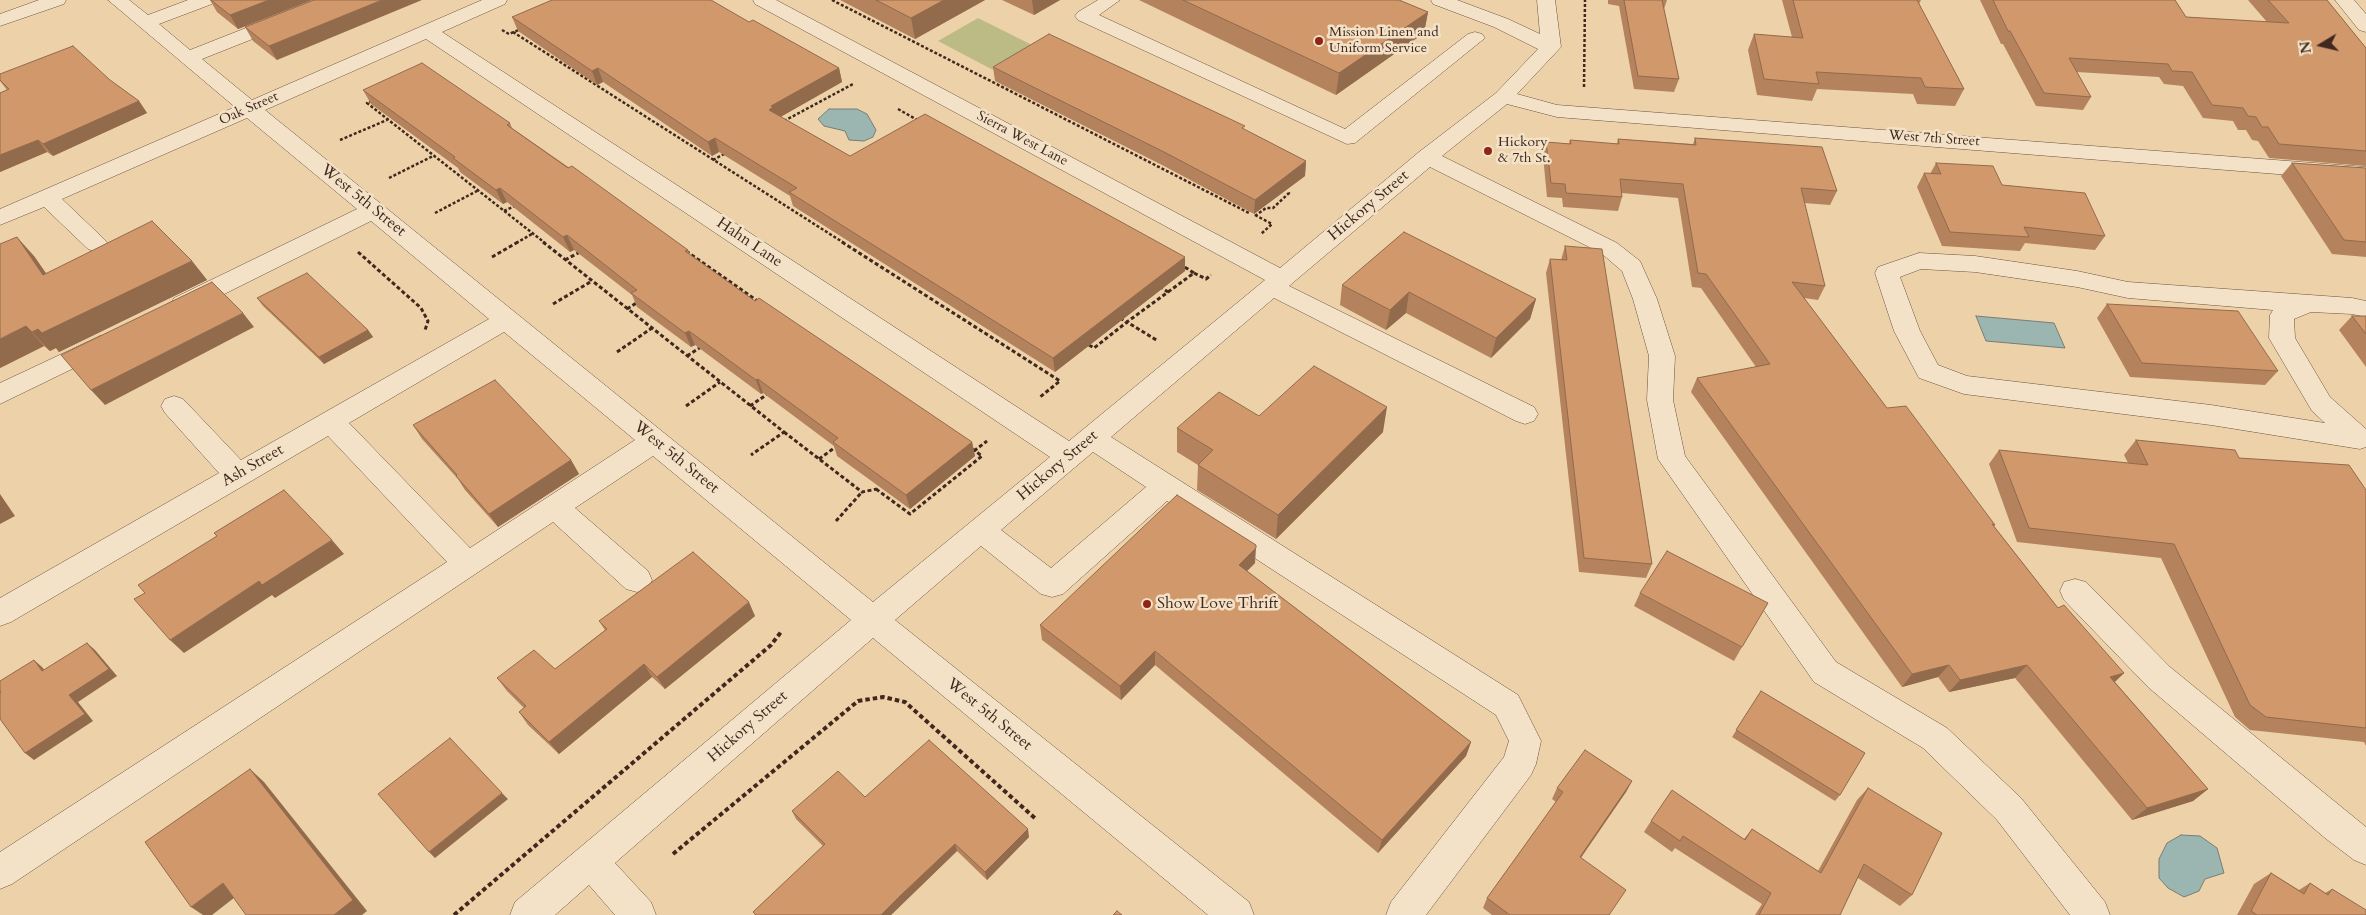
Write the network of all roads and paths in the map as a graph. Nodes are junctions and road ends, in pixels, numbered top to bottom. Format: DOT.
graph roads {
  1 [pos="57,0"];
  2 [pos="117,0"];
  3 [pos="334,0"];
  4 [pos="498,0"];
  5 [pos="762,0"];
  6 [pos="832,0"];
  7 [pos="1111,0"];
  8 [pos="1440,0"];
  9 [pos="1546,0"];
  10 [pos="1585,0"];
  11 [pos="2344,0"];
  12 [pos="202,1"];
  13 [pos="0,20"];
  14 [pos="145,23"];
  15 [pos="2366,26"];
  16 [pos="522,28"];
  17 [pos="427,31"];
  18 [pos="513,32"];
  19 [pos="509,34"];
  20 [pos="1475,38"];
  21 [pos="1551,47"];
  22 [pos="188,58"];
  23 [pos="845,80"];
  24 [pos="608,83"];
  25 [pos="853,84"];
  26 [pos="599,87"];
  27 [pos="861,88"];
  28 [pos="1584,90"];
  29 [pos="623,93"];
  30 [pos="615,97"];
  31 [pos="1503,97"];
  32 [pos="376,99"];
  33 [pos="892,106"];
  34 [pos="250,109"];
  35 [pos="387,120"];
  36 [pos="783,122"];
  37 [pos="924,124"];
  38 [pos="413,134"];
  39 [pos="408,136"];
  40 [pos="340,140"];
  41 [pos="731,150"];
  42 [pos="433,156"];
  43 [pos="1427,157"];
  44 [pos="714,160"];
  45 [pos="458,170"];
  46 [pos="454,172"];
  47 [pos="2366,174"];
  48 [pos="389,178"];
  49 [pos="477,191"];
  50 [pos="1288,191"];
  51 [pos="47,198"];
  52 [pos="794,201"];
  53 [pos="515,206"];
  54 [pos="786,206"];
  55 [pos="374,210"];
  56 [pos="504,211"];
  57 [pos="435,213"];
  58 [pos="1249,213"];
  59 [pos="1255,216"];
  60 [pos="0,218"];
  61 [pos="334,230"];
  62 [pos="532,234"];
  63 [pos="96,244"];
  64 [pos="682,248"];
  65 [pos="581,251"];
  66 [pos="492,257"];
  67 [pos="565,260"];
  68 [pos="702,263"];
  69 [pos="1179,264"];
  70 [pos="695,267"];
  71 [pos="906,272"];
  72 [pos="898,278"];
  73 [pos="592,281"];
  74 [pos="1277,283"];
  75 [pos="1162,288"];
  76 [pos="932,289"];
  77 [pos="1168,292"];
  78 [pos="924,294"];
  79 [pos="640,301"];
  80 [pos="553,304"];
  81 [pos="2308,304"];
  82 [pos="765,306"];
  83 [pos="626,309"];
  84 [pos="2366,309"];
  85 [pos="165,313"];
  86 [pos="1114,314"];
  87 [pos="507,319"];
  88 [pos="1127,322"];
  89 [pos="652,328"];
  90 [pos="122,334"];
  91 [pos="422,337"];
  92 [pos="1158,341"];
  93 [pos="704,345"];
  94 [pos="1089,345"];
  95 [pos="617,352"];
  96 [pos="687,356"];
  97 [pos="720,382"];
  98 [pos="771,391"];
  99 [pos="0,394"];
  100 [pos="1034,402"];
  101 [pos="174,406"];
  102 [pos="686,406"];
  103 [pos="750,406"];
  104 [pos="1525,414"];
  105 [pos="330,421"];
  106 [pos="784,432"];
  107 [pos="1091,438"];
  108 [pos="2362,440"];
  109 [pos="655,441"];
  110 [pos="839,445"];
  111 [pos="966,445"];
  112 [pos="751,455"];
  113 [pos="1070,456"];
  114 [pos="819,458"];
  115 [pos="238,475"];
  116 [pos="1166,486"];
  117 [pos="862,492"];
  118 [pos="555,506"];
  119 [pos="836,520"];
  120 [pos="981,530"];
  121 [pos="461,558"];
  122 [pos="638,580"];
  123 [pos="2075,591"];
  124 [pos="0,612"];
  125 [pos="873,620"];
  126 [pos="781,632"];
  127 [pos="1037,820"];
  128 [pos="2366,848"];
  129 [pos="673,854"];
  130 [pos="591,861"];
  131 [pos="0,872"];
  132 [pos="454,915"];
  133 [pos="528,915"];
  134 [pos="638,915"];
  135 [pos="1236,915"];
  136 [pos="1404,915"];
  137 [pos="2092,915"];
  1 -- 13 [label="street"];
  2 -- 14 [label="street, West 5th Street"];
  3 -- 22 [label="street"];
  4 -- 17 [label="street, Oak Street"];
  5 -- 74 [label="street, Sierra West Lane"];
  6 -- 58 [label="path"];
  7 -- 20 [label="street"];
  8 -- 21 [label="street"];
  9 -- 21 [label="street"];
  10 -- 28 [label="path"];
  11 -- 15 [label="street"];
  12 -- 14 [label="street"];
  14 -- 22 [label="street, West 5th Street"];
  16 -- 18 [label="path"];
  17 -- 34 [label="street, Oak Street"];
  17 -- 113 [label="street, Hahn Lane"];
  18 -- 19 [label="path"];
  18 -- 26 [label="path"];
  21 -- 31 [label="street, Hickory Street"];
  22 -- 34 [label="street, West 5th Street"];
  23 -- 25 [label="path"];
  24 -- 26 [label="path"];
  25 -- 27 [label="path"];
  25 -- 36 [label="path"];
  26 -- 30 [label="path"];
  29 -- 30 [label="path"];
  30 -- 44 [label="path"];
  31 -- 43 [label="street, Hickory Street"];
  31 -- 47 [label="street, West 7th Street"];
  32 -- 35 [label="path"];
  33 -- 37 [label="path"];
  34 -- 51 [label="street, Oak Street"];
  34 -- 55 [label="street, West 5th Street"];
  35 -- 39 [label="path"];
  35 -- 40 [label="path"];
  38 -- 39 [label="path"];
  39 -- 42 [label="path"];
  41 -- 44 [label="path"];
  42 -- 46 [label="path"];
  42 -- 48 [label="path"];
  43 -- 74 [label="street, Hickory Street"];
  43 -- 137 [label="street"];
  44 -- 54 [label="path"];
  45 -- 46 [label="path"];
  46 -- 49 [label="path"];
  49 -- 56 [label="path"];
  49 -- 57 [label="path"];
  50 -- 59 [label="path"];
  51 -- 60 [label="street, Oak Street"];
  51 -- 63 [label="street"];
  52 -- 54 [label="path"];
  53 -- 56 [label="path"];
  54 -- 72 [label="path"];
  55 -- 61 [label="street"];
  55 -- 87 [label="street, West 5th Street"];
  56 -- 62 [label="path"];
  61 -- 85 [label="street"];
  61 -- 91 [label="path"];
  62 -- 66 [label="path"];
  62 -- 67 [label="path"];
  64 -- 68 [label="path"];
  65 -- 67 [label="path"];
  67 -- 73 [label="path"];
  68 -- 70 [label="path"];
  68 -- 82 [label="path"];
  69 -- 77 [label="path"];
  71 -- 72 [label="path"];
  72 -- 78 [label="path"];
  73 -- 80 [label="path"];
  73 -- 83 [label="path"];
  74 -- 104 [label="street, Sierra West Lane"];
  74 -- 107 [label="street, Hickory Street"];
  75 -- 77 [label="path"];
  76 -- 78 [label="path"];
  77 -- 88 [label="path"];
  78 -- 100 [label="path"];
  79 -- 83 [label="path"];
  81 -- 84 [label="street"];
  81 -- 108 [label="street"];
  81 -- 108 [label="street"];
  83 -- 89 [label="path"];
  86 -- 88 [label="path"];
  87 -- 105 [label="street, Ash Street"];
  87 -- 109 [label="street, West 5th Street"];
  88 -- 92 [label="path"];
  88 -- 94 [label="path"];
  89 -- 95 [label="path"];
  89 -- 96 [label="path"];
  90 -- 99 [label="street"];
  93 -- 96 [label="path"];
  96 -- 97 [label="path"];
  97 -- 102 [label="path"];
  97 -- 103 [label="path"];
  98 -- 103 [label="path"];
  101 -- 115 [label="street"];
  103 -- 106 [label="path"];
  105 -- 115 [label="street, Ash Street"];
  105 -- 121 [label="street"];
  106 -- 112 [label="path"];
  106 -- 114 [label="path"];
  107 -- 113 [label="street, Hickory Street"];
  107 -- 116 [label="street"];
  109 -- 118 [label="street"];
  109 -- 125 [label="street, West 5th Street"];
  110 -- 114 [label="path"];
  111 -- 117 [label="path"];
  113 -- 120 [label="street, Hickory Street"];
  114 -- 117 [label="path"];
  115 -- 124 [label="street, Ash Street"];
  116 -- 120 [label="street"];
  116 -- 136 [label="street"];
  117 -- 119 [label="path"];
  118 -- 122 [label="street"];
  118 -- 131 [label="street"];
  120 -- 125 [label="street, Hickory Street"];
  123 -- 128 [label="street"];
  125 -- 130 [label="street, Hickory Street"];
  125 -- 135 [label="street, West 5th Street"];
  126 -- 132 [label="path"];
  127 -- 129 [label="path"];
  130 -- 133 [label="street, Hickory Street"];
  130 -- 134 [label="street"];
}
